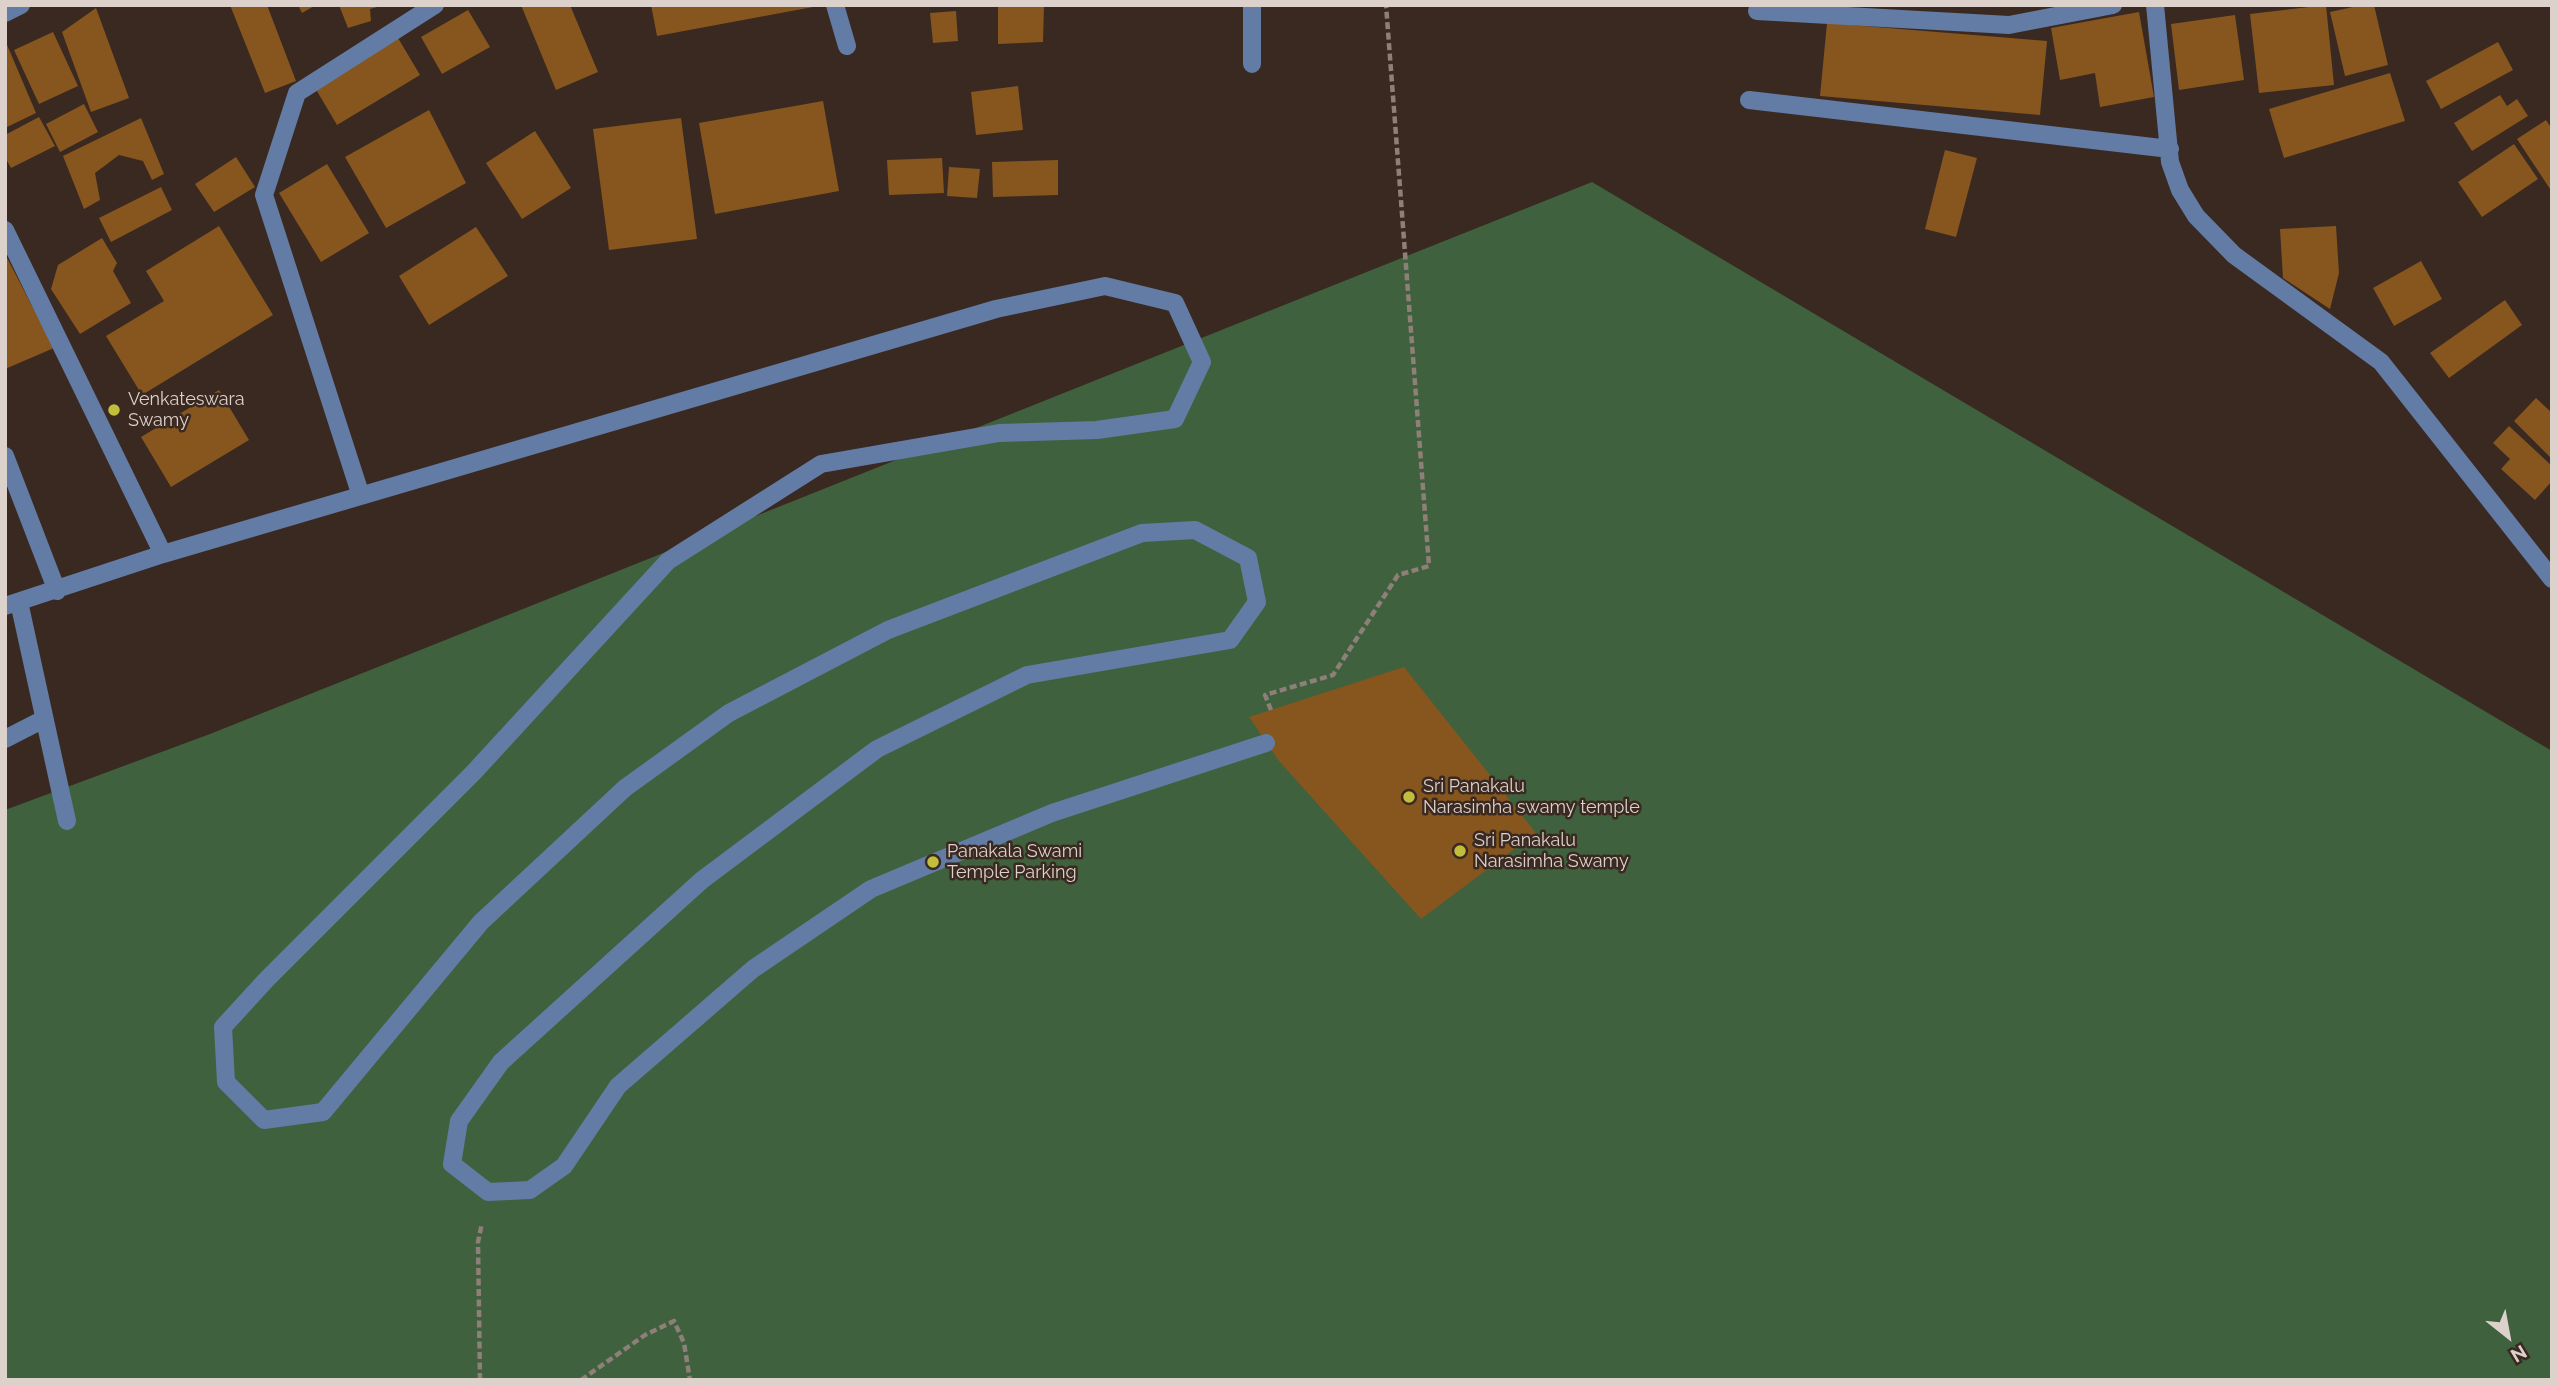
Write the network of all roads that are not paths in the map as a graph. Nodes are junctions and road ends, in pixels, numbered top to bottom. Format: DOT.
graph roads {
  1 [pos="21,5"];
  2 [pos="435,5"];
  3 [pos="835,5"];
  4 [pos="1252,5"];
  5 [pos="2113,5"];
  6 [pos="2155,5"];
  7 [pos="1757,11"];
  8 [pos="5,13"];
  9 [pos="847,46"];
  10 [pos="1252,64"];
  11 [pos="1749,100"];
  12 [pos="2170,149"];
  13 [pos="5,230"];
  14 [pos="5,456"];
  15 [pos="361,496"];
  16 [pos="163,554"];
  17 [pos="2552,579"];
  18 [pos="57,591"];
  19 [pos="12,604"];
  20 [pos="44,719"];
  21 [pos="5,739"];
  22 [pos="1266,743"];
  23 [pos="67,821"];
  1 -- 8 [label="street"];
  2 -- 15 [label="street"];
  3 -- 9 [label="street"];
  4 -- 10 [label="street"];
  5 -- 7 [label="street"];
  6 -- 12 [label="street"];
  11 -- 12 [label="street"];
  12 -- 17 [label="street"];
  13 -- 16 [label="street"];
  14 -- 18 [label="street"];
  15 -- 16 [label="street"];
  15 -- 22 [label="street"];
  16 -- 18 [label="street"];
  18 -- 19 [label="street"];
  19 -- 20 [label="street"];
  20 -- 21 [label="street"];
  20 -- 23 [label="street"];
}
